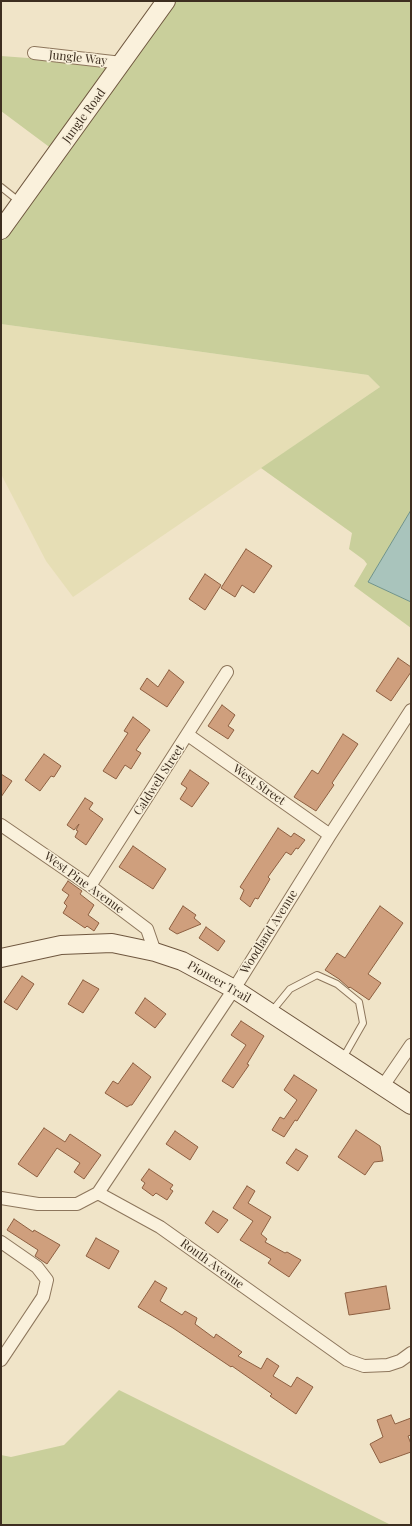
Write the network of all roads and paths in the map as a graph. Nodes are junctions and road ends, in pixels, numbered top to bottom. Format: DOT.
graph roads {
  1 [pos="166,1"];
  2 [pos="34,53"];
  3 [pos="122,62"];
  4 [pos="1,187"];
  5 [pos="21,203"];
  6 [pos="1,230"];
  7 [pos="227,672"];
  8 [pos="411,710"];
  9 [pos="188,735"];
  10 [pos="1,825"];
  11 [pos="330,834"];
  12 [pos="90,886"];
  13 [pos="155,952"];
  14 [pos="1,958"];
  15 [pos="234,989"];
  16 [pos="270,1013"];
  17 [pos="411,1044"];
  18 [pos="342,1059"];
  19 [pos="383,1086"];
  20 [pos="411,1105"];
  21 [pos="98,1193"];
  22 [pos="1,1198"];
  23 [pos="1,1242"];
  24 [pos="411,1353"];
  25 [pos="1,1360"];
  1 -- 3 [label="street, Jungle Road"];
  2 -- 3 [label="street, Jungle Way"];
  3 -- 5 [label="street, Jungle Road"];
  4 -- 5 [label="lane"];
  5 -- 6 [label="street, Jungle Road"];
  7 -- 9 [label="street, Caldwell Street"];
  8 -- 11 [label="street, Woodland Avenue"];
  9 -- 11 [label="street, West Street"];
  9 -- 12 [label="street, Caldwell Street"];
  10 -- 12 [label="street, West Pine Avenue"];
  11 -- 15 [label="street, Woodland Avenue"];
  12 -- 13 [label="street, West Pine Avenue"];
  13 -- 14 [label="street, Pioneer Trail"];
  13 -- 15 [label="street, Pioneer Trail"];
  15 -- 16 [label="street, Pioneer Trail"];
  15 -- 21 [label="street, Woodland Avenue"];
  16 -- 18 [label="street, Pioneer Trail"];
  16 -- 18 [label="lane"];
  17 -- 19 [label="street"];
  18 -- 19 [label="street, Pioneer Trail"];
  19 -- 20 [label="street, Pioneer Trail"];
  21 -- 22 [label="street"];
  21 -- 24 [label="street, Routh Avenue"];
  23 -- 25 [label="street"];
}
